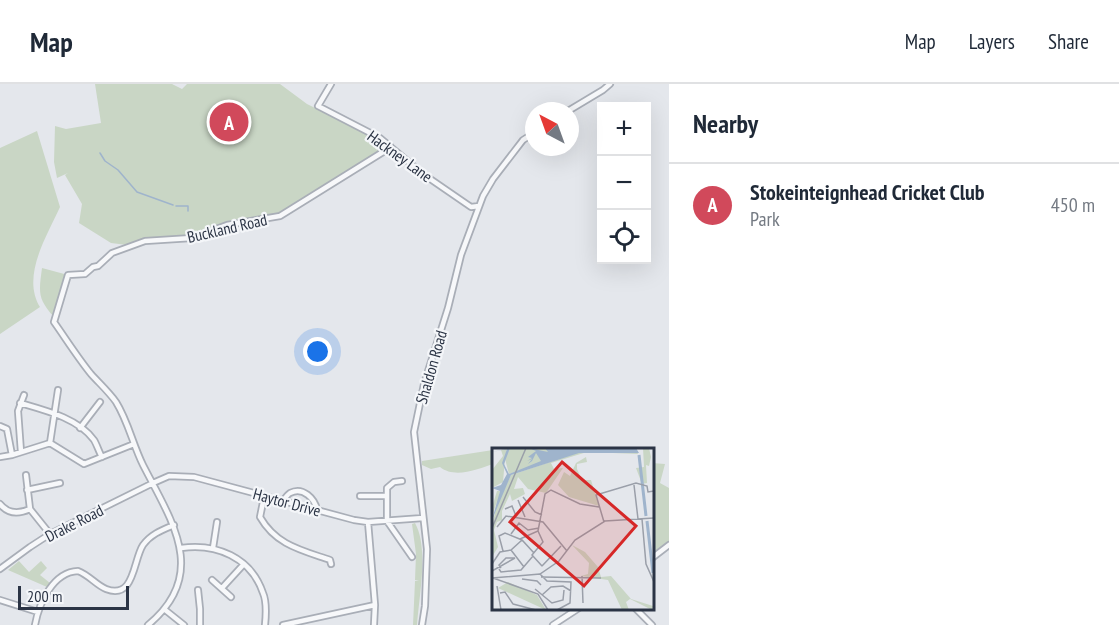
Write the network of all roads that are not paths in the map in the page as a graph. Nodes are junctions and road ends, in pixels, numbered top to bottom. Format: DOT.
graph roads {
  1 [pos="331,84"];
  2 [pos="610,84"];
  3 [pos="579,104"];
  4 [pos="525,139"];
  5 [pos="391,147"];
  6 [pos="479,206"];
  7 [pos="471,207"];
  8 [pos="474,220"];
  9 [pos="58,390"];
  10 [pos="24,395"];
  11 [pos="100,402"];
  12 [pos="20,404"];
  13 [pos="55,413"];
  14 [pos="0,426"];
  15 [pos="80,428"];
  16 [pos="50,443"];
  17 [pos="134,444"];
  18 [pos="21,452"];
  19 [pos="12,455"];
  20 [pos="0,457"];
  21 [pos="102,458"];
  22 [pos="26,475"];
  23 [pos="402,481"];
  24 [pos="60,483"];
  25 [pos="153,483"];
  26 [pos="27,490"];
  27 [pos="360,496"];
  28 [pos="386,496"];
  29 [pos="264,497"];
  30 [pos="283,501"];
  31 [pos="0,504"];
  32 [pos="30,509"];
  33 [pos="317,510"];
  34 [pos="423,518"];
  35 [pos="387,521"];
  36 [pos="217,522"];
  37 [pos="368,522"];
  38 [pos="174,525"];
  39 [pos="50,534"];
  40 [pos="669,544"];
  41 [pos="181,548"];
  42 [pos="213,548"];
  43 [pos="654,556"];
  44 [pos="412,557"];
  45 [pos="244,564"];
  46 [pos="331,564"];
  47 [pos="1,567"];
  48 [pos="212,579"];
  49 [pos="222,588"];
  50 [pos="198,590"];
  51 [pos="231,597"];
  52 [pos="0,600"];
  53 [pos="375,605"];
  54 [pos="164,609"];
  55 [pos="577,610"];
  56 [pos="636,610"];
  57 [pos="38,612"];
  58 [pos="312,622"];
  59 [pos="35,625"];
  60 [pos="148,625"];
  61 [pos="184,625"];
  62 [pos="200,625"];
  63 [pos="265,625"];
  64 [pos="283,625"];
  65 [pos="374,625"];
  66 [pos="422,625"];
  67 [pos="553,625"];
  68 [pos="652,625"];
  1 -- 5 [label="street, Hackney Lane"];
  2 -- 3 [label="street"];
  4 -- 6 [label="street, Shaldon Road"];
  5 -- 7 [label="street, Hackney Lane"];
  5 -- 17 [label="street, Buckland Road"];
  6 -- 7 [label="street"];
  6 -- 8 [label="street, Shaldon Road"];
  7 -- 8 [label="street"];
  8 -- 34 [label="street, Shaldon Road"];
  9 -- 13 [label="street"];
  10 -- 12 [label="street"];
  11 -- 15 [label="street"];
  12 -- 13 [label="street"];
  12 -- 18 [label="street"];
  13 -- 15 [label="street"];
  13 -- 16 [label="street"];
  14 -- 19 [label="street"];
  15 -- 21 [label="street"];
  16 -- 18 [label="street"];
  16 -- 21 [label="street"];
  17 -- 21 [label="street"];
  17 -- 25 [label="street"];
  18 -- 19 [label="street"];
  19 -- 20 [label="street"];
  22 -- 26 [label="street"];
  23 -- 28 [label="street"];
  24 -- 26 [label="street"];
  25 -- 29 [label="street, Haytor Drive"];
  25 -- 38 [label="street"];
  25 -- 39 [label="street, Drake Road"];
  26 -- 32 [label="street"];
  27 -- 28 [label="street"];
  28 -- 35 [label="street"];
  29 -- 30 [label="street, Haytor Drive"];
  29 -- 46 [label="street"];
  30 -- 33 [label="street, Haytor Drive"];
  30 -- 33 [label="street"];
  31 -- 32 [label="street"];
  32 -- 39 [label="street"];
  33 -- 37 [label="street, Haytor Drive"];
  34 -- 35 [label="street, Haytor Drive"];
  34 -- 66 [label="street, Shaldon Road"];
  35 -- 37 [label="street, Haytor Drive"];
  35 -- 44 [label="street"];
  36 -- 42 [label="street"];
  37 -- 53 [label="street"];
  38 -- 41 [label="street"];
  38 -- 57 [label="street"];
  39 -- 47 [label="street, Drake Road"];
  40 -- 43 [label="street"];
  41 -- 42 [label="street"];
  41 -- 54 [label="street"];
  42 -- 45 [label="street"];
  45 -- 49 [label="street"];
  45 -- 63 [label="street"];
  48 -- 49 [label="street"];
  49 -- 51 [label="street"];
  50 -- 62 [label="street"];
  52 -- 57 [label="street"];
  53 -- 58 [label="street"];
  53 -- 65 [label="street"];
  54 -- 60 [label="street"];
  54 -- 61 [label="street"];
  55 -- 67 [label="street"];
  56 -- 68 [label="street"];
  57 -- 59 [label="street"];
  58 -- 64 [label="street"];
}
